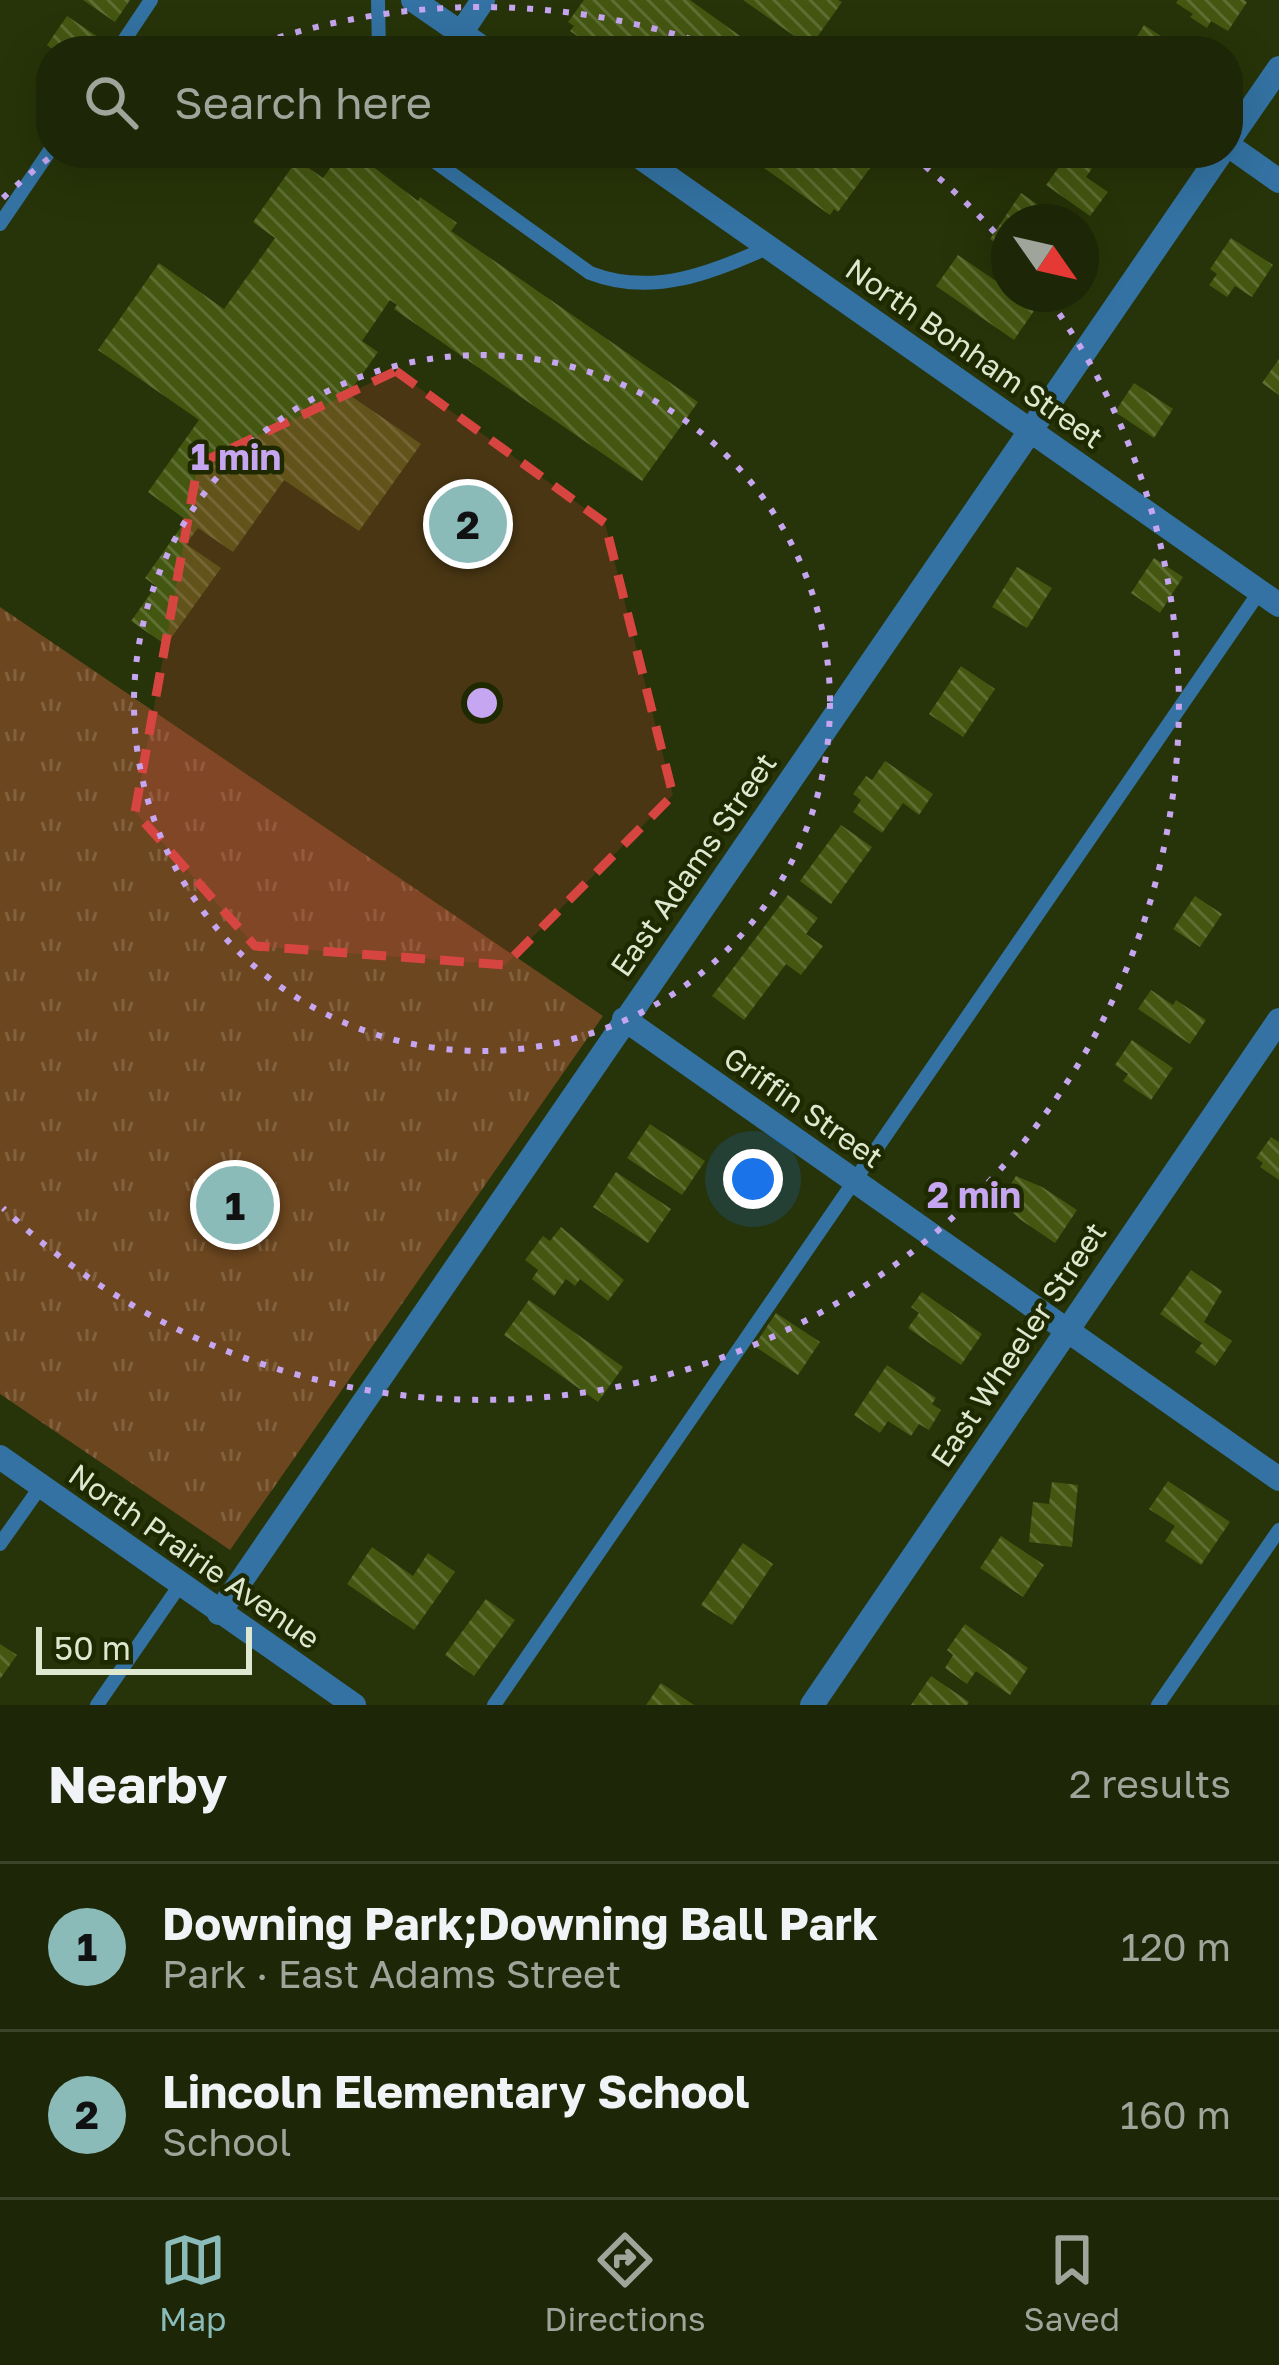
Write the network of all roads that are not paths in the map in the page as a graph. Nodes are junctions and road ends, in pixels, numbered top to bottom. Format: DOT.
graph roads {
  1 [pos="151,0"];
  2 [pos="378,0"];
  3 [pos="413,0"];
  4 [pos="483,0"];
  5 [pos="461,33"];
  6 [pos="127,36"];
  7 [pos="379,36"];
  8 [pos="465,36"];
  9 [pos="1279,68"];
  10 [pos="1243,122"];
  11 [pos="1243,155"];
  12 [pos="38,168"];
  13 [pos="444,168"];
  14 [pos="656,168"];
  15 [pos="1211,168"];
  16 [pos="1279,181"];
  17 [pos="0,224"];
  18 [pos="769,247"];
  19 [pos="1030,429"];
  20 [pos="1269,598"];
  21 [pos="624,1019"];
  22 [pos="1279,1020"];
  23 [pos="855,1180"];
  24 [pos="1066,1328"];
  25 [pos="0,1456"];
  26 [pos="1279,1479"];
  27 [pos="41,1486"];
  28 [pos="1279,1530"];
  29 [pos="0,1544"];
  30 [pos="180,1585"];
  31 [pos="220,1613"];
  32 [pos="97,1705"];
  33 [pos="354,1705"];
  34 [pos="494,1705"];
  35 [pos="812,1705"];
  36 [pos="1158,1705"];
  1 -- 6 [label="lane"];
  2 -- 7 [label="lane"];
  3 -- 5 [label="street"];
  4 -- 5 [label="street"];
  5 -- 8 [label="street"];
  9 -- 10 [label="street"];
  11 -- 16 [label="street"];
  12 -- 17 [label="lane"];
  13 -- 18 [label="lane"];
  14 -- 18 [label="street, North Bonham Street"];
  15 -- 19 [label="street, East Adams Street"];
  18 -- 19 [label="street, North Bonham Street"];
  19 -- 20 [label="street, North Bonham Street"];
  19 -- 21 [label="street, East Adams Street"];
  20 -- 23 [label="lane"];
  21 -- 23 [label="street, Griffin Street"];
  21 -- 31 [label="street, East Adams Street"];
  22 -- 24 [label="street, East Wheeler Street"];
  23 -- 24 [label="street, Griffin Street"];
  23 -- 34 [label="lane"];
  24 -- 26 [label="street, Griffin Street"];
  24 -- 35 [label="street, East Wheeler Street"];
  25 -- 27 [label="street, North Prairie Avenue"];
  27 -- 29 [label="lane"];
  27 -- 30 [label="street, North Prairie Avenue"];
  28 -- 36 [label="lane"];
  30 -- 31 [label="street, North Prairie Avenue"];
  30 -- 32 [label="lane"];
  31 -- 33 [label="street, North Prairie Avenue"];
}
